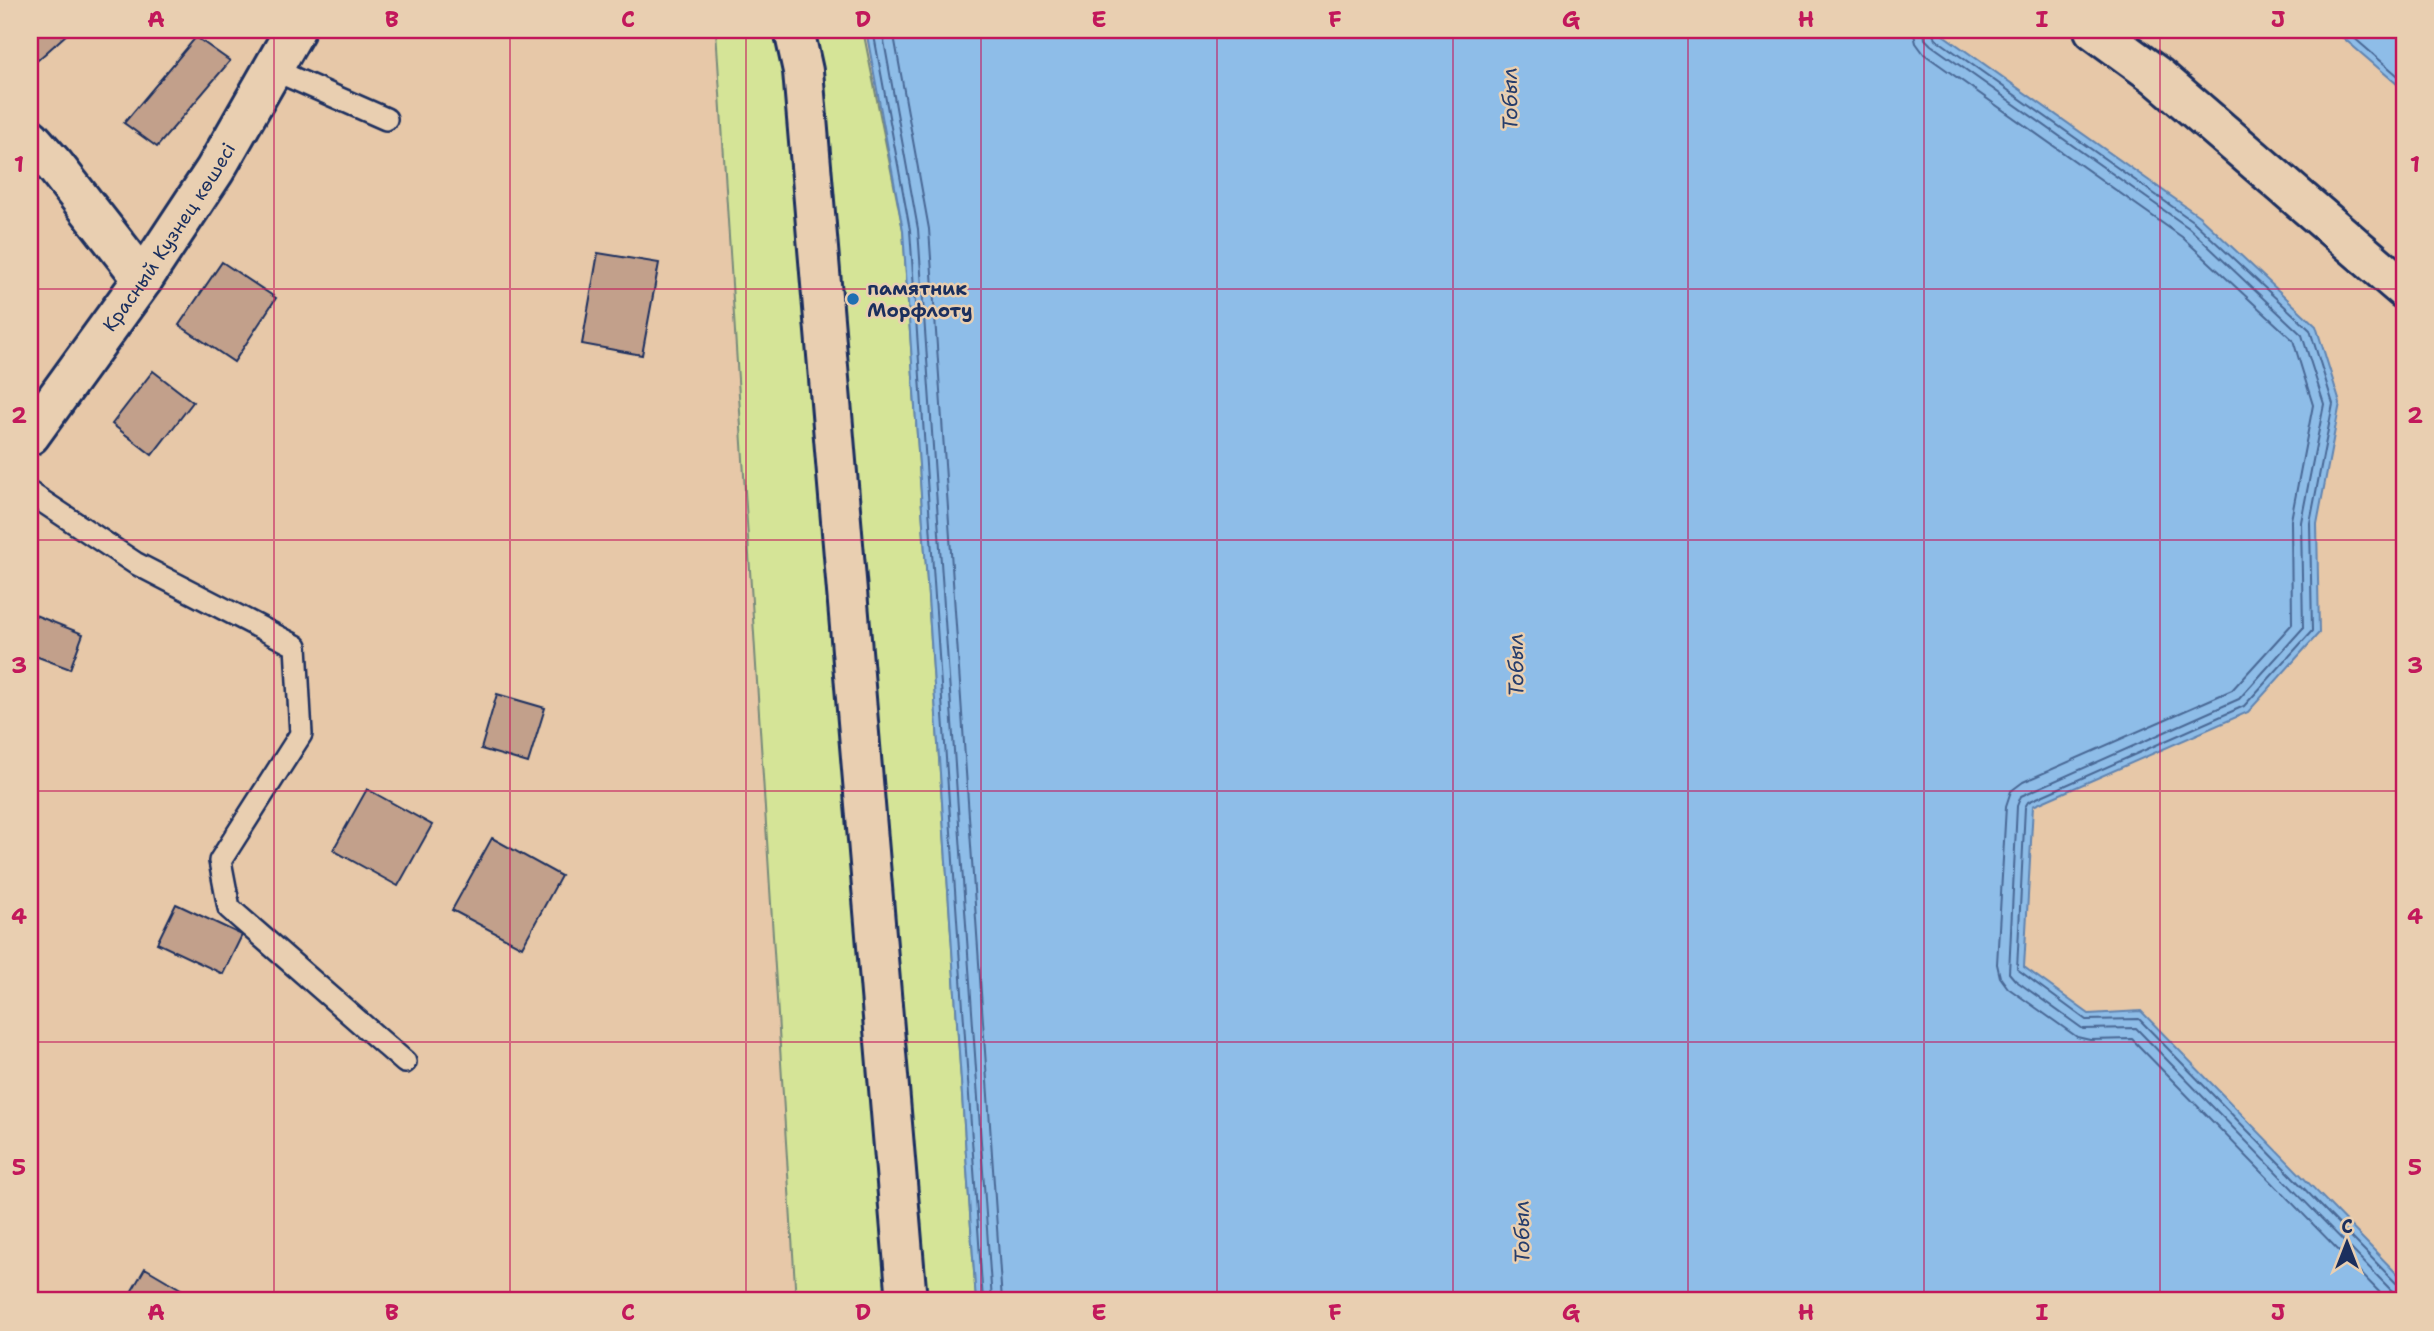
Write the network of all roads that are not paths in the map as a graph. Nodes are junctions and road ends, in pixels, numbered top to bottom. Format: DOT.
graph roads {
  1 [pos="295,30"];
  2 [pos="794,30"];
  3 [pos="2094,30"];
  4 [pos="272,69"];
  5 [pos="386,119"];
  6 [pos="30,138"];
  7 [pos="144,279"];
  8 [pos="2404,289"];
  9 [pos="30,435"];
  10 [pos="30,493"];
  11 [pos="405,1062"];
  12 [pos="907,1301"];
  1 -- 4 [label="street, Красный Кузнец көшесі"];
  2 -- 12 [label="street"];
  3 -- 8 [label="street"];
  4 -- 5 [label="lane"];
  4 -- 7 [label="street, Красный Кузнец көшесі"];
  6 -- 7 [label="street"];
  7 -- 9 [label="street, Красный Кузнец көшесі"];
  10 -- 11 [label="lane"];
}
